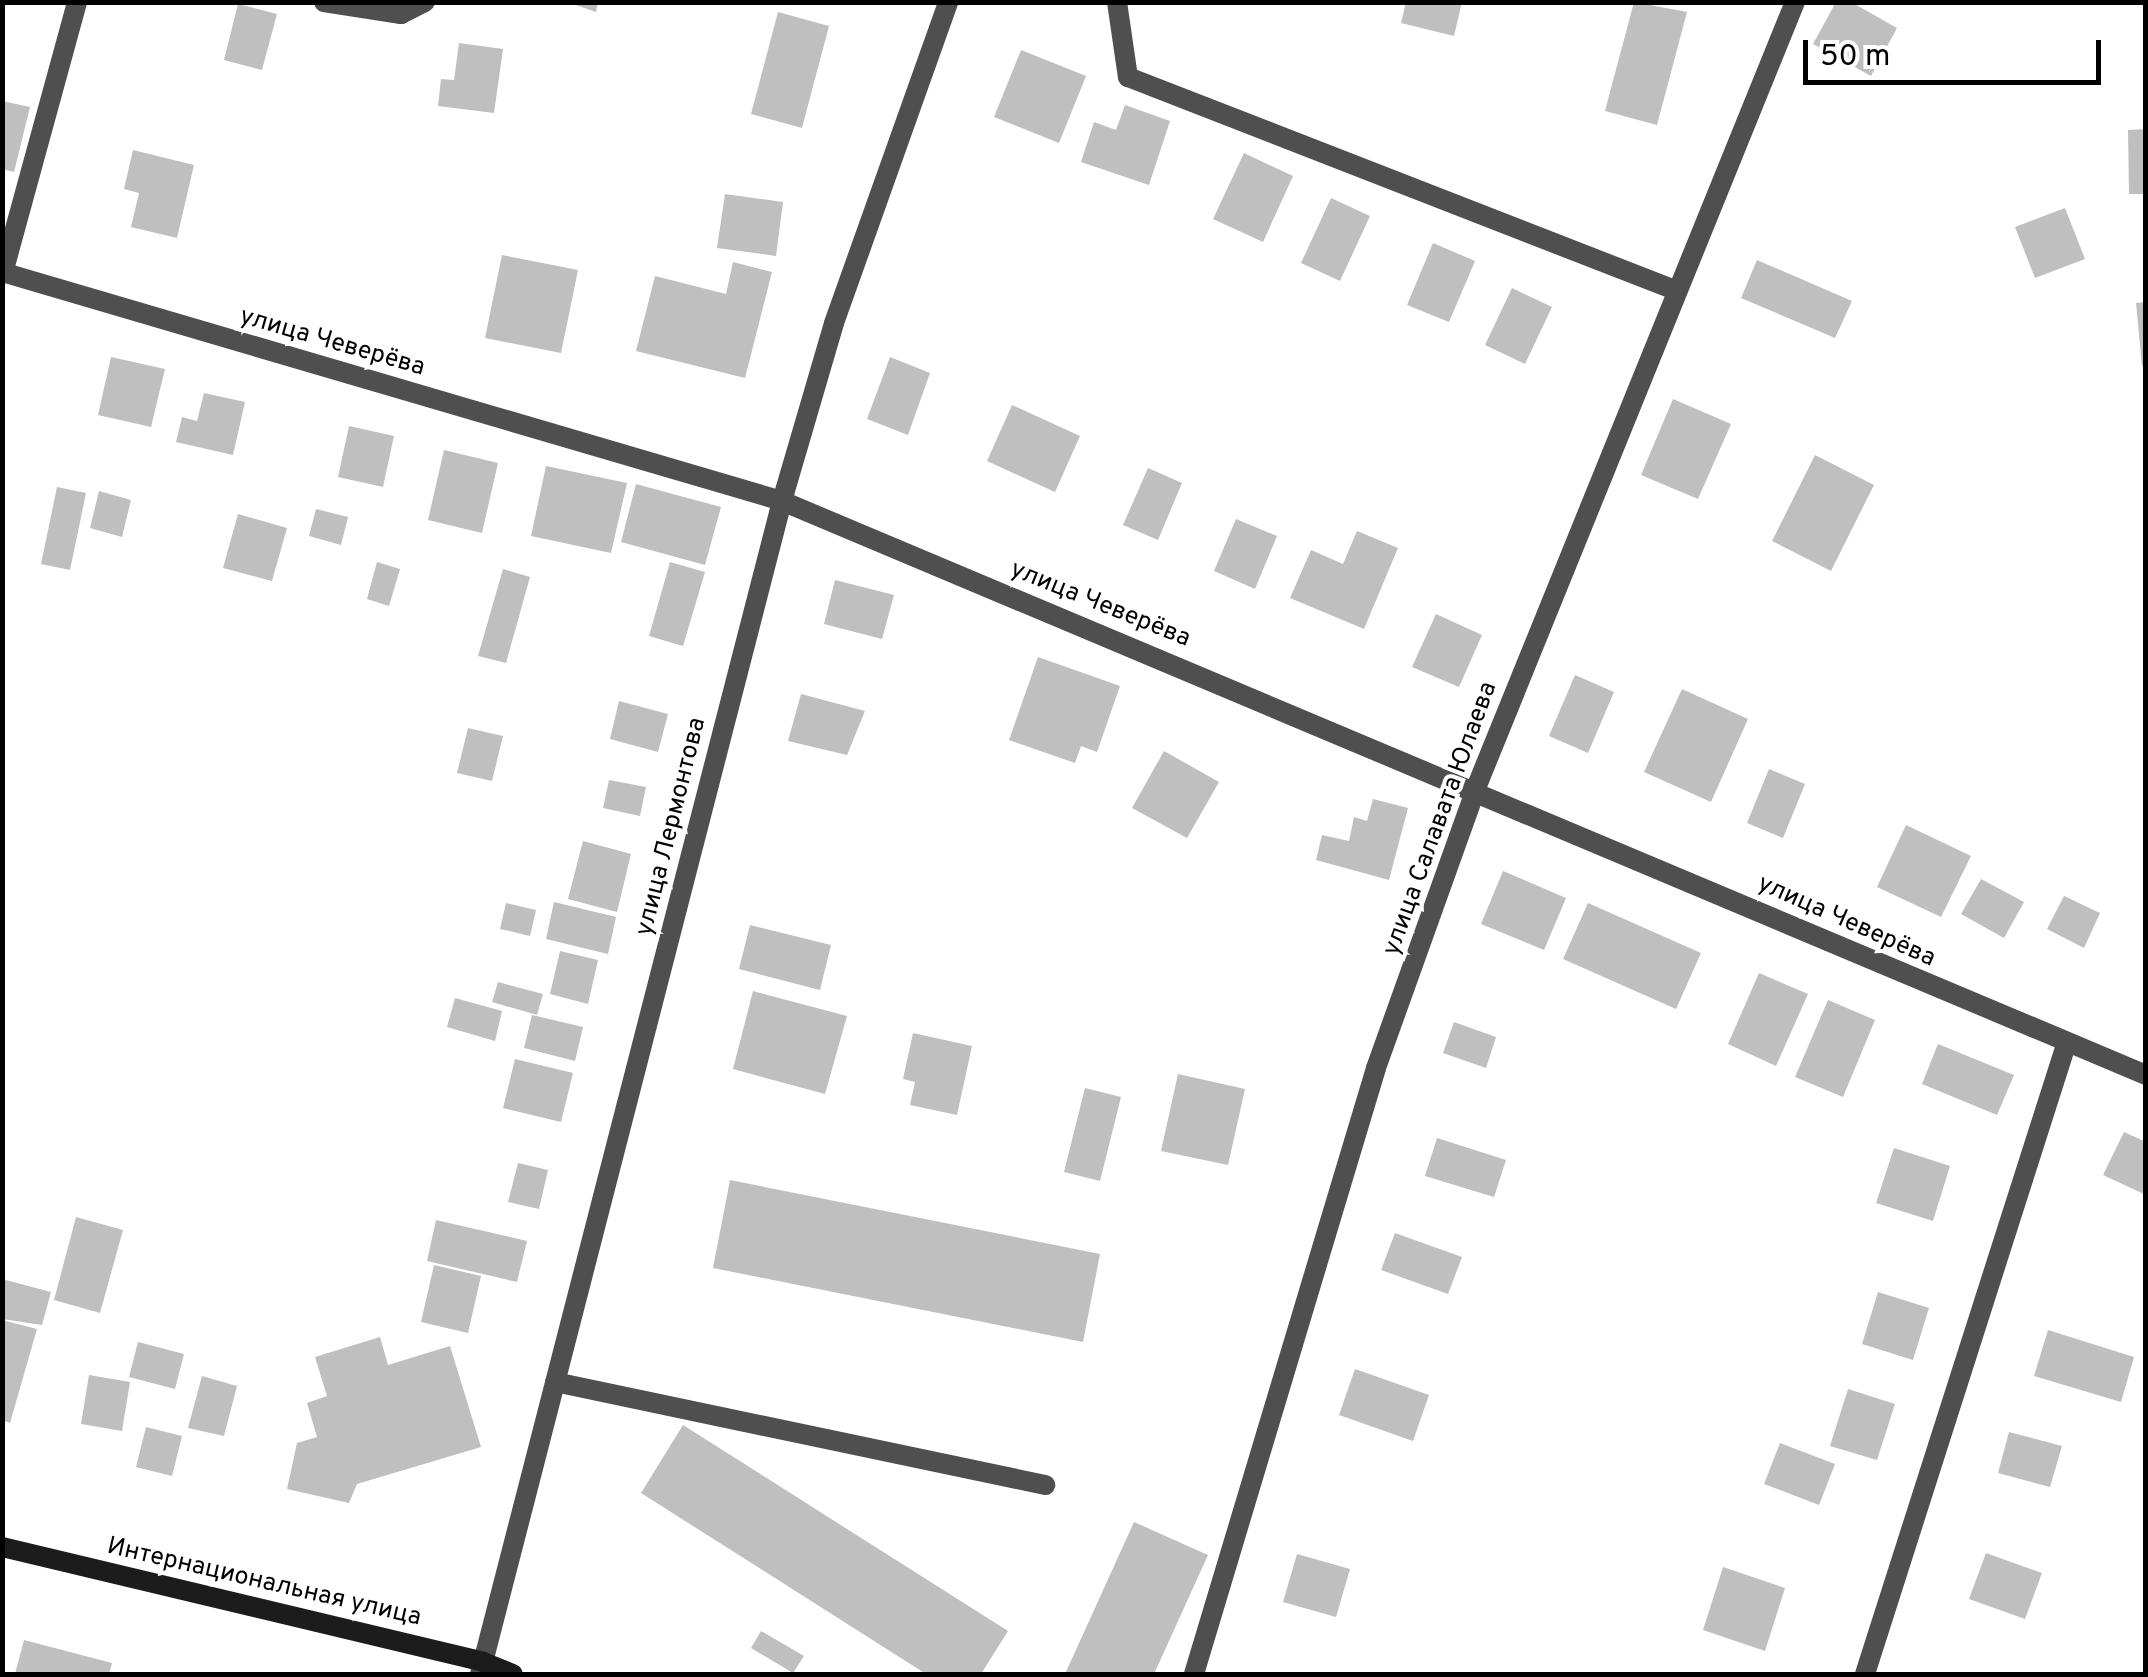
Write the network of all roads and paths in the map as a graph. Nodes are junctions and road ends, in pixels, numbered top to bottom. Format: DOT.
graph roads {
  1 [pos="77,2"];
  2 [pos="324,2"];
  3 [pos="425,2"];
  4 [pos="948,2"];
  5 [pos="1117,2"];
  6 [pos="1795,2"];
  7 [pos="3,272"];
  8 [pos="1675,290"];
  9 [pos="782,501"];
  10 [pos="1476,788"];
  11 [pos="2066,1045"];
  12 [pos="2146,1075"];
  13 [pos="555,1382"];
  14 [pos="1045,1485"];
  15 [pos="2,1547"];
  16 [pos="481,1668"];
  17 [pos="512,1674"];
  18 [pos="1194,1674"];
  19 [pos="1865,1674"];
  1 -- 7 [label="street"];
  2 -- 3 [label="street"];
  4 -- 9 [label="street, улица Лермонтова"];
  5 -- 8 [label="street"];
  6 -- 8 [label="street, улица Салавата Юлаева"];
  7 -- 9 [label="street, улица Чеверёва"];
  8 -- 10 [label="street, улица Салавата Юлаева"];
  9 -- 10 [label="street, улица Чеверёва"];
  9 -- 13 [label="street, улица Лермонтова"];
  10 -- 11 [label="street, улица Чеверёва"];
  10 -- 18 [label="street, улица Салавата Юлаева"];
  11 -- 12 [label="street, улица Чеверёва"];
  11 -- 19 [label="street"];
  13 -- 14 [label="street"];
  13 -- 16 [label="street, улица Лермонтова"];
  15 -- 16 [label="main road, Интернациональная улица"];
  16 -- 17 [label="main road, Интернациональная улица"];
}
